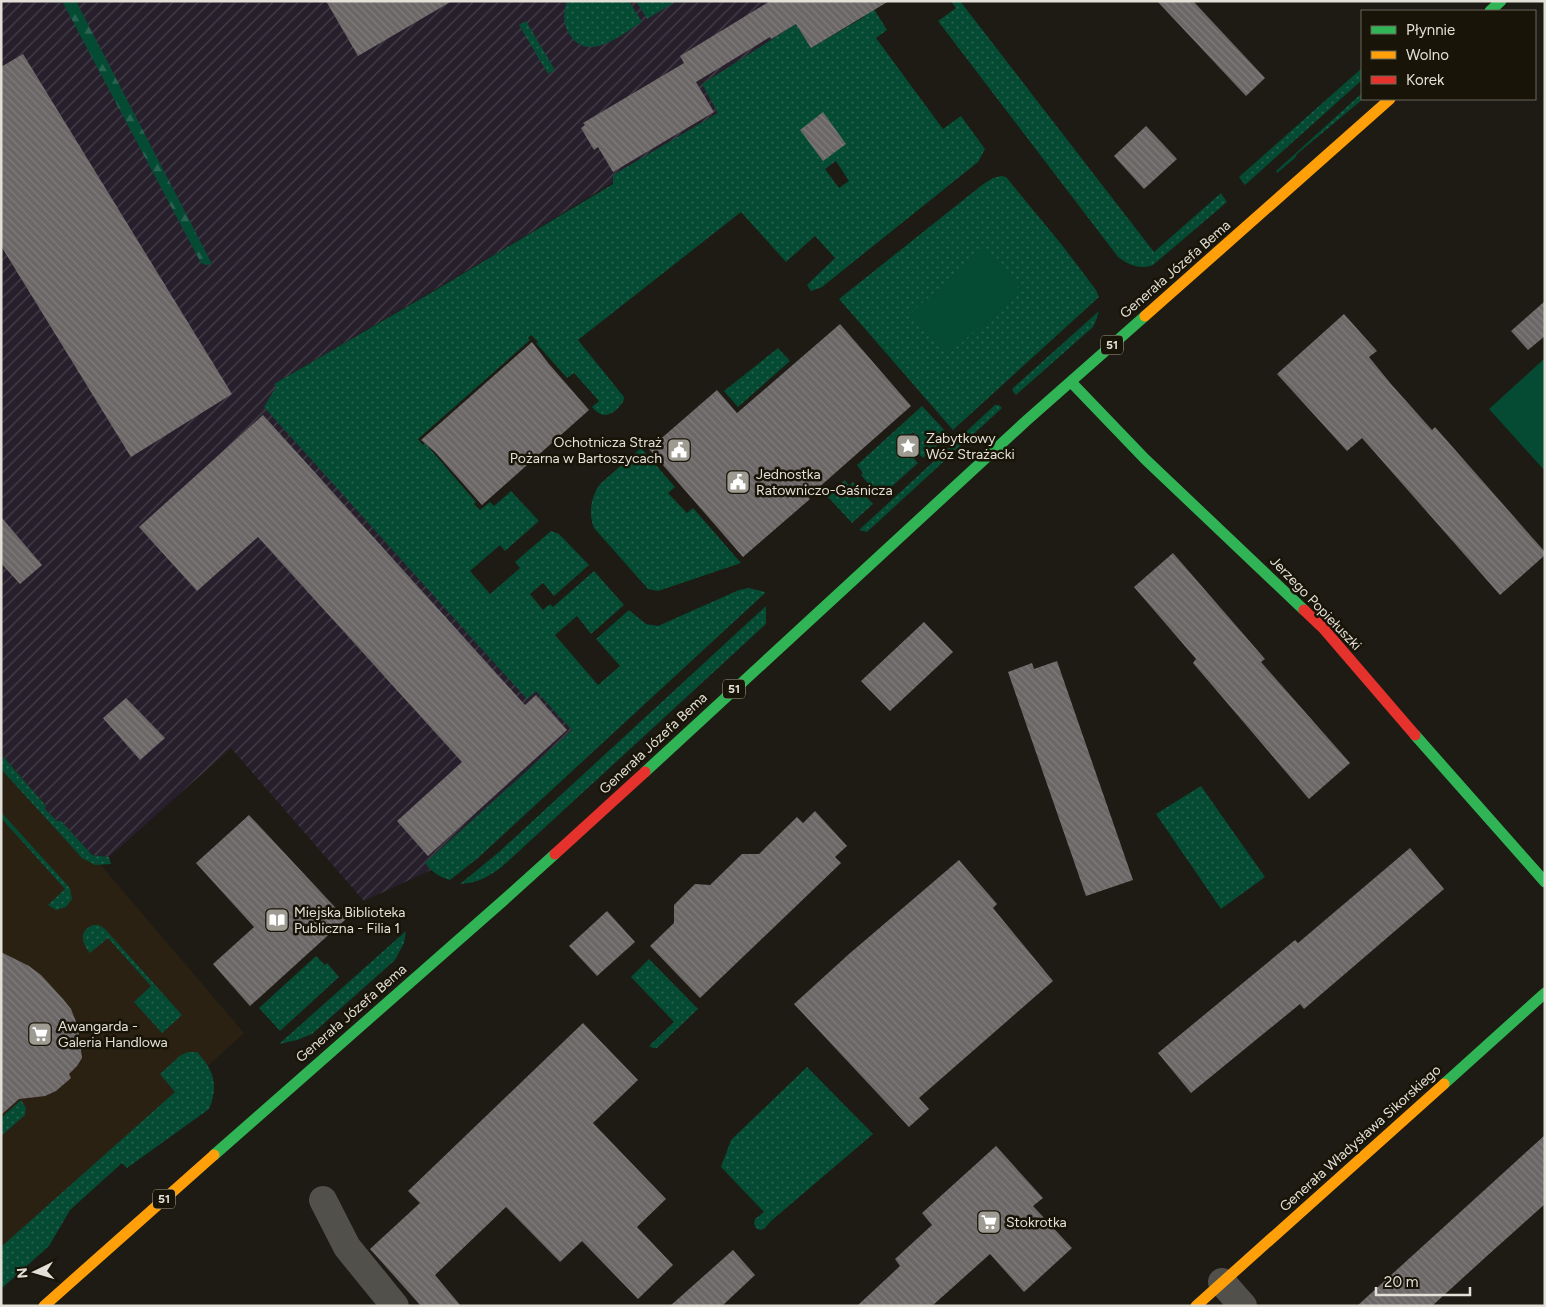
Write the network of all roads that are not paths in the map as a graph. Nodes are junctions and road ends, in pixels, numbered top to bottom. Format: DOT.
graph roads {
  1 [pos="1501,1"];
  2 [pos="1491,10"];
  3 [pos="1389,100"];
  4 [pos="1071,382"];
  5 [pos="1545,882"];
  6 [pos="1545,993"];
  7 [pos="323,1200"];
  8 [pos="1222,1282"];
  9 [pos="44,1306"];
  10 [pos="395,1306"];
  11 [pos="1196,1306"];
  12 [pos="1243,1306"];
  1 -- 2 [label="main road"];
  3 -- 4 [label="main road, Generała Józefa Bema / 51"];
  4 -- 5 [label="main road, Jerzego Popiełuszki"];
  4 -- 9 [label="main road, Generała Józefa Bema / 51"];
  6 -- 8 [label="main road, Generała Władysława Sikorskiego"];
  7 -- 10 [label="street"];
  8 -- 11 [label="main road, Generała Władysława Sikorskiego"];
  8 -- 12 [label="street"];
}
